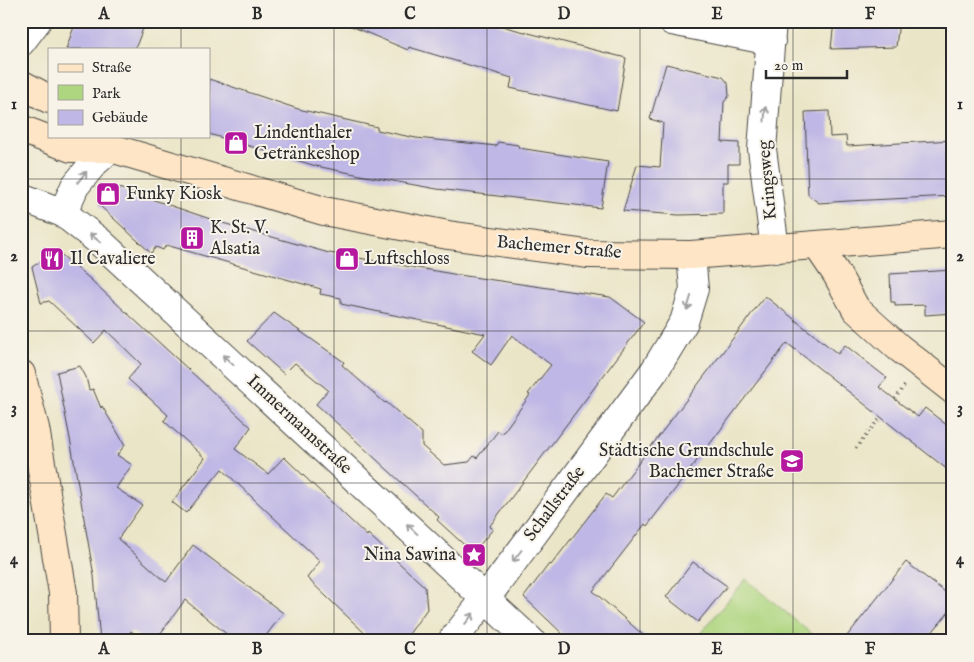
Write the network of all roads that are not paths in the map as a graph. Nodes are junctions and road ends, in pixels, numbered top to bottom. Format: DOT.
graph roads {
  1 [pos="37,21"];
  2 [pos="672,21"];
  3 [pos="771,31"];
  4 [pos="21,42"];
  5 [pos="21,84"];
  6 [pos="48,98"];
  7 [pos="21,129"];
  8 [pos="107,142"];
  9 [pos="21,197"];
  10 [pos="63,213"];
  11 [pos="953,234"];
  12 [pos="817,245"];
  13 [pos="775,249"];
  14 [pos="691,255"];
  15 [pos="21,374"];
  16 [pos="953,390"];
  17 [pos="486,598"];
  18 [pos="64,641"];
  19 [pos="452,641"];
  20 [pos="531,641"];
  1 -- 4 [label="street"];
  2 -- 3 [label="street"];
  13 -- 3 [label="street, Kringsweg, one-way"];
  5 -- 6 [label="main road"];
  7 -- 8 [label="main road, Bachemer Straße"];
  10 -- 8 [label="street, one-way"];
  8 -- 14 [label="main road, Bachemer Straße"];
  9 -- 10 [label="street, Immermannstraße"];
  17 -- 10 [label="street, Immermannstraße, one-way"];
  11 -- 12 [label="main road, Bachemer Straße"];
  12 -- 13 [label="main road, Bachemer Straße"];
  12 -- 16 [label="main road"];
  13 -- 14 [label="main road, Bachemer Straße"];
  14 -- 17 [label="street, Schallstraße, one-way"];
  15 -- 18 [label="main road"];
  19 -- 17 [label="street, Schallstraße, one-way"];
  17 -- 20 [label="street, Immermannstraße"];
}
